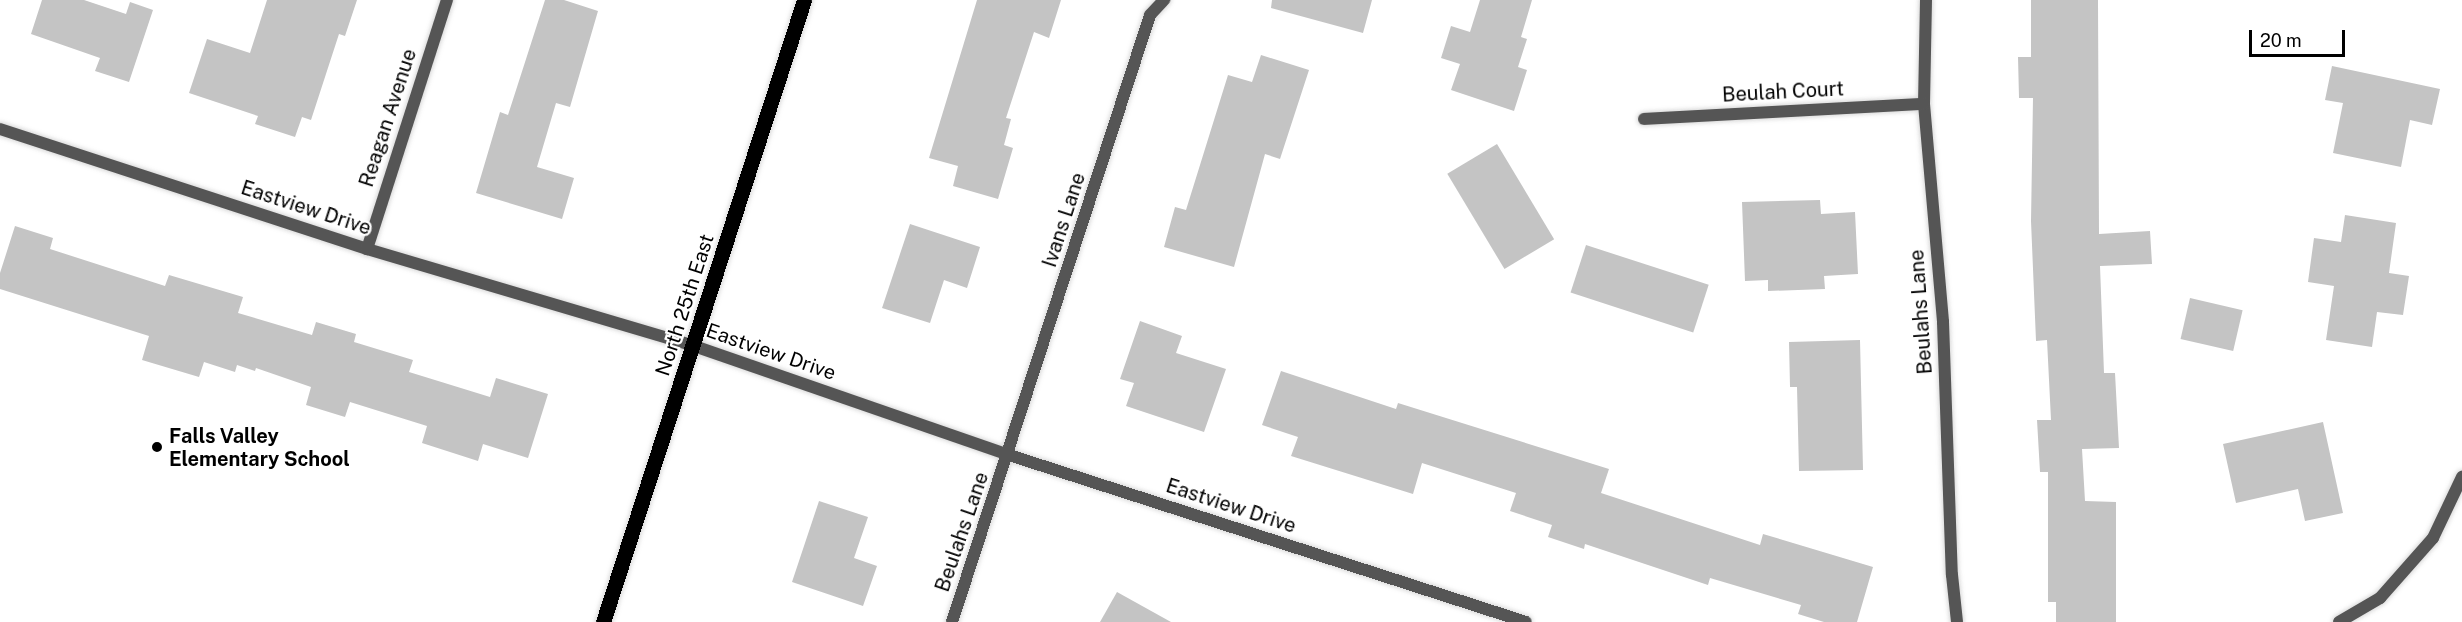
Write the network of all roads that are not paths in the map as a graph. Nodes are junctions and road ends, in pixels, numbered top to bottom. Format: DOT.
graph roads {
  1 [pos="447,0"];
  2 [pos="804,0"];
  3 [pos="1164,0"];
  4 [pos="1926,0"];
  5 [pos="1924,104"];
  6 [pos="1644,119"];
  7 [pos="0,129"];
  8 [pos="367,249"];
  9 [pos="694,346"];
  10 [pos="1008,455"];
  11 [pos="2462,477"];
  12 [pos="603,622"];
  13 [pos="952,622"];
  14 [pos="1526,622"];
  15 [pos="1957,622"];
  16 [pos="2339,622"];
  1 -- 8 [label="street, Reagan Avenue"];
  2 -- 9 [label="main road, North 25th East"];
  3 -- 10 [label="street, Ivans Lane"];
  4 -- 5 [label="street, Beulahs Lane"];
  5 -- 6 [label="street, Beulah Court"];
  5 -- 15 [label="street, Beulahs Lane"];
  7 -- 8 [label="street, Eastview Drive"];
  8 -- 9 [label="street, Eastview Drive"];
  9 -- 10 [label="street, Eastview Drive"];
  9 -- 12 [label="main road, North 25th East"];
  10 -- 13 [label="street, Beulahs Lane"];
  10 -- 14 [label="street, Eastview Drive"];
  11 -- 16 [label="street"];
}
